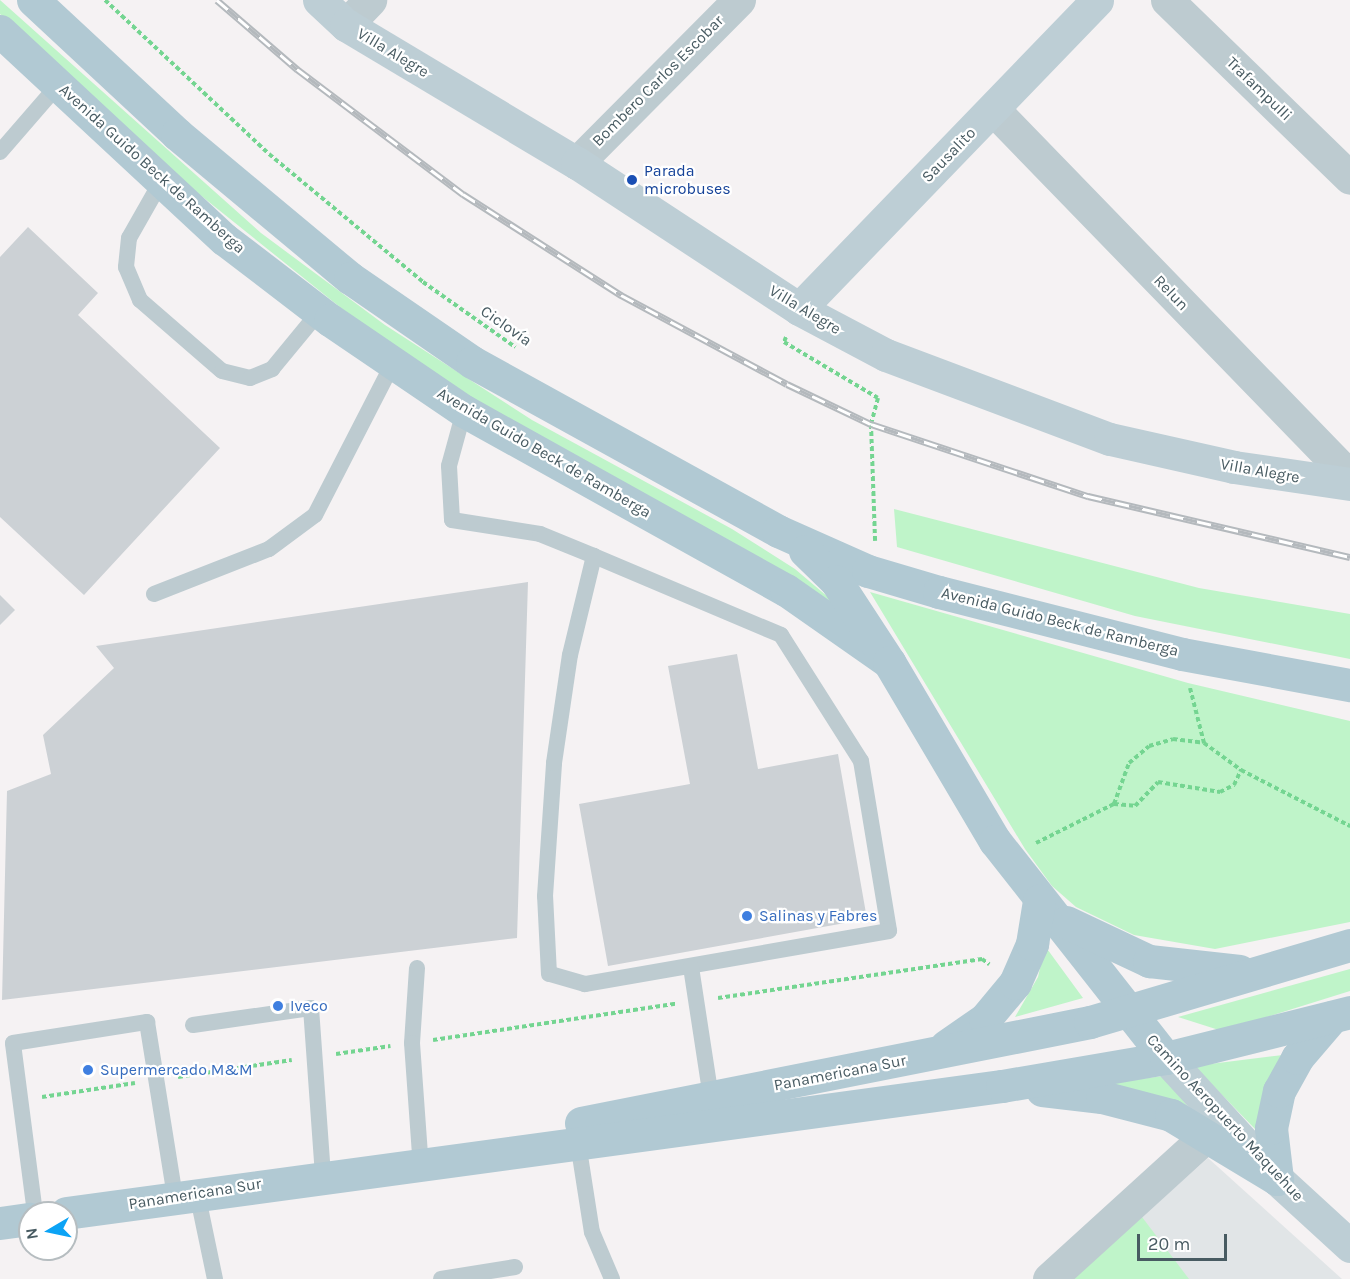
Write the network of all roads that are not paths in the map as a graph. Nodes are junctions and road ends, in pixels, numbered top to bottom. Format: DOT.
graph roads {
  1 [pos="33,0"];
  2 [pos="319,0"];
  3 [pos="370,0"];
  4 [pos="739,0"];
  5 [pos="1097,0"];
  6 [pos="1167,0"];
  7 [pos="346,25"];
  8 [pos="0,31"];
  9 [pos="59,84"];
  10 [pos="993,109"];
  11 [pos="0,152"];
  12 [pos="577,163"];
  13 [pos="1350,178"];
  14 [pos="162,180"];
  15 [pos="800,309"];
  16 [pos="319,312"];
  17 [pos="393,363"];
  18 [pos="464,411"];
  19 [pos="1350,477"];
  20 [pos="1350,484"];
  21 [pos="778,531"];
  22 [pos="594,556"];
  23 [pos="154,594"];
  24 [pos="889,662"];
  25 [pos="1350,685"];
  26 [pos="1039,901"];
  27 [pos="1350,945"];
  28 [pos="691,967"];
  29 [pos="417,968"];
  30 [pos="1264,971"];
  31 [pos="1130,1012"];
  32 [pos="1341,1015"];
  33 [pos="193,1025"];
  34 [pos="924,1058"];
  35 [pos="1166,1058"];
  36 [pos="1002,1086"];
  37 [pos="711,1097"];
  38 [pos="1207,1135"];
  39 [pos="578,1143"];
  40 [pos="420,1155"];
  41 [pos="323,1174"];
  42 [pos="1277,1179"];
  43 [pos="186,1195"];
  44 [pos="33,1201"];
  45 [pos="78,1211"];
  46 [pos="18,1221"];
  47 [pos="0,1223"];
  48 [pos="1350,1246"];
  49 [pos="514,1267"];
  50 [pos="215,1279"];
  51 [pos="441,1279"];
  52 [pos="612,1279"];
  53 [pos="1049,1279"];
  1 -- 21 [label="main road, Avenida Guido Beck de Ramberga"];
  2 -- 7 [label="main road, Villa Alegre"];
  3 -- 7 [label="street"];
  4 -- 12 [label="street, Bombero Carlos Escobar"];
  5 -- 10 [label="main road, Sausalito"];
  6 -- 13 [label="street, Trafampulli"];
  7 -- 12 [label="main road, Villa Alegre"];
  8 -- 9 [label="main road, Avenida Guido Beck de Ramberga"];
  9 -- 11 [label="lane"];
  9 -- 14 [label="main road, Avenida Guido Beck de Ramberga"];
  10 -- 15 [label="main road, Sausalito"];
  10 -- 19 [label="street, Relun"];
  12 -- 15 [label="main road, Villa Alegre"];
  14 -- 16 [label="main road, Avenida Guido Beck de Ramberga"];
  14 -- 16 [label="lane"];
  15 -- 20 [label="main road, Villa Alegre"];
  16 -- 17 [label="main road, Avenida Guido Beck de Ramberga"];
  17 -- 18 [label="main road, Avenida Guido Beck de Ramberga"];
  17 -- 23 [label="lane"];
  18 -- 22 [label="lane"];
  18 -- 24 [label="main road, Avenida Guido Beck de Ramberga"];
  21 -- 24 [label="main road, Avenida Guido Beck de Ramberga"];
  21 -- 25 [label="main road, Avenida Guido Beck de Ramberga"];
  22 -- 28 [label="lane"];
  22 -- 28 [label="lane"];
  24 -- 26 [label="main road, Avenida Guido Beck de Ramberga"];
  26 -- 30 [label="main road"];
  26 -- 31 [label="main road, Avenida Guido Beck de Ramberga"];
  26 -- 34 [label="main road"];
  27 -- 30 [label="main road, Panamericana Sur"];
  28 -- 37 [label="lane"];
  29 -- 40 [label="lane"];
  30 -- 31 [label="main road, Panamericana Sur"];
  31 -- 34 [label="main road, Panamericana Sur"];
  31 -- 35 [label="main road, Camino Aeropuerto Maquehue"];
  32 -- 35 [label="main road, Panamericana Sur"];
  32 -- 42 [label="main road"];
  33 -- 41 [label="lane"];
  34 -- 37 [label="main road, Panamericana Sur"];
  35 -- 36 [label="main road, Panamericana Sur"];
  35 -- 42 [label="main road, Camino Aeropuerto Maquehue"];
  36 -- 38 [label="main road"];
  36 -- 39 [label="main road, Panamericana Sur"];
  37 -- 40 [label="main road, Panamericana Sur"];
  38 -- 42 [label="main road"];
  38 -- 53 [label="street"];
  39 -- 41 [label="main road, Panamericana Sur"];
  39 -- 52 [label="lane"];
  40 -- 41 [label="main road, Panamericana Sur"];
  41 -- 43 [label="main road, Panamericana Sur"];
  42 -- 48 [label="main road, Camino Aeropuerto Maquehue"];
  43 -- 44 [label="lane"];
  43 -- 45 [label="main road, Panamericana Sur"];
  43 -- 50 [label="lane"];
  46 -- 47 [label="main road"];
  49 -- 51 [label="lane"];
}
